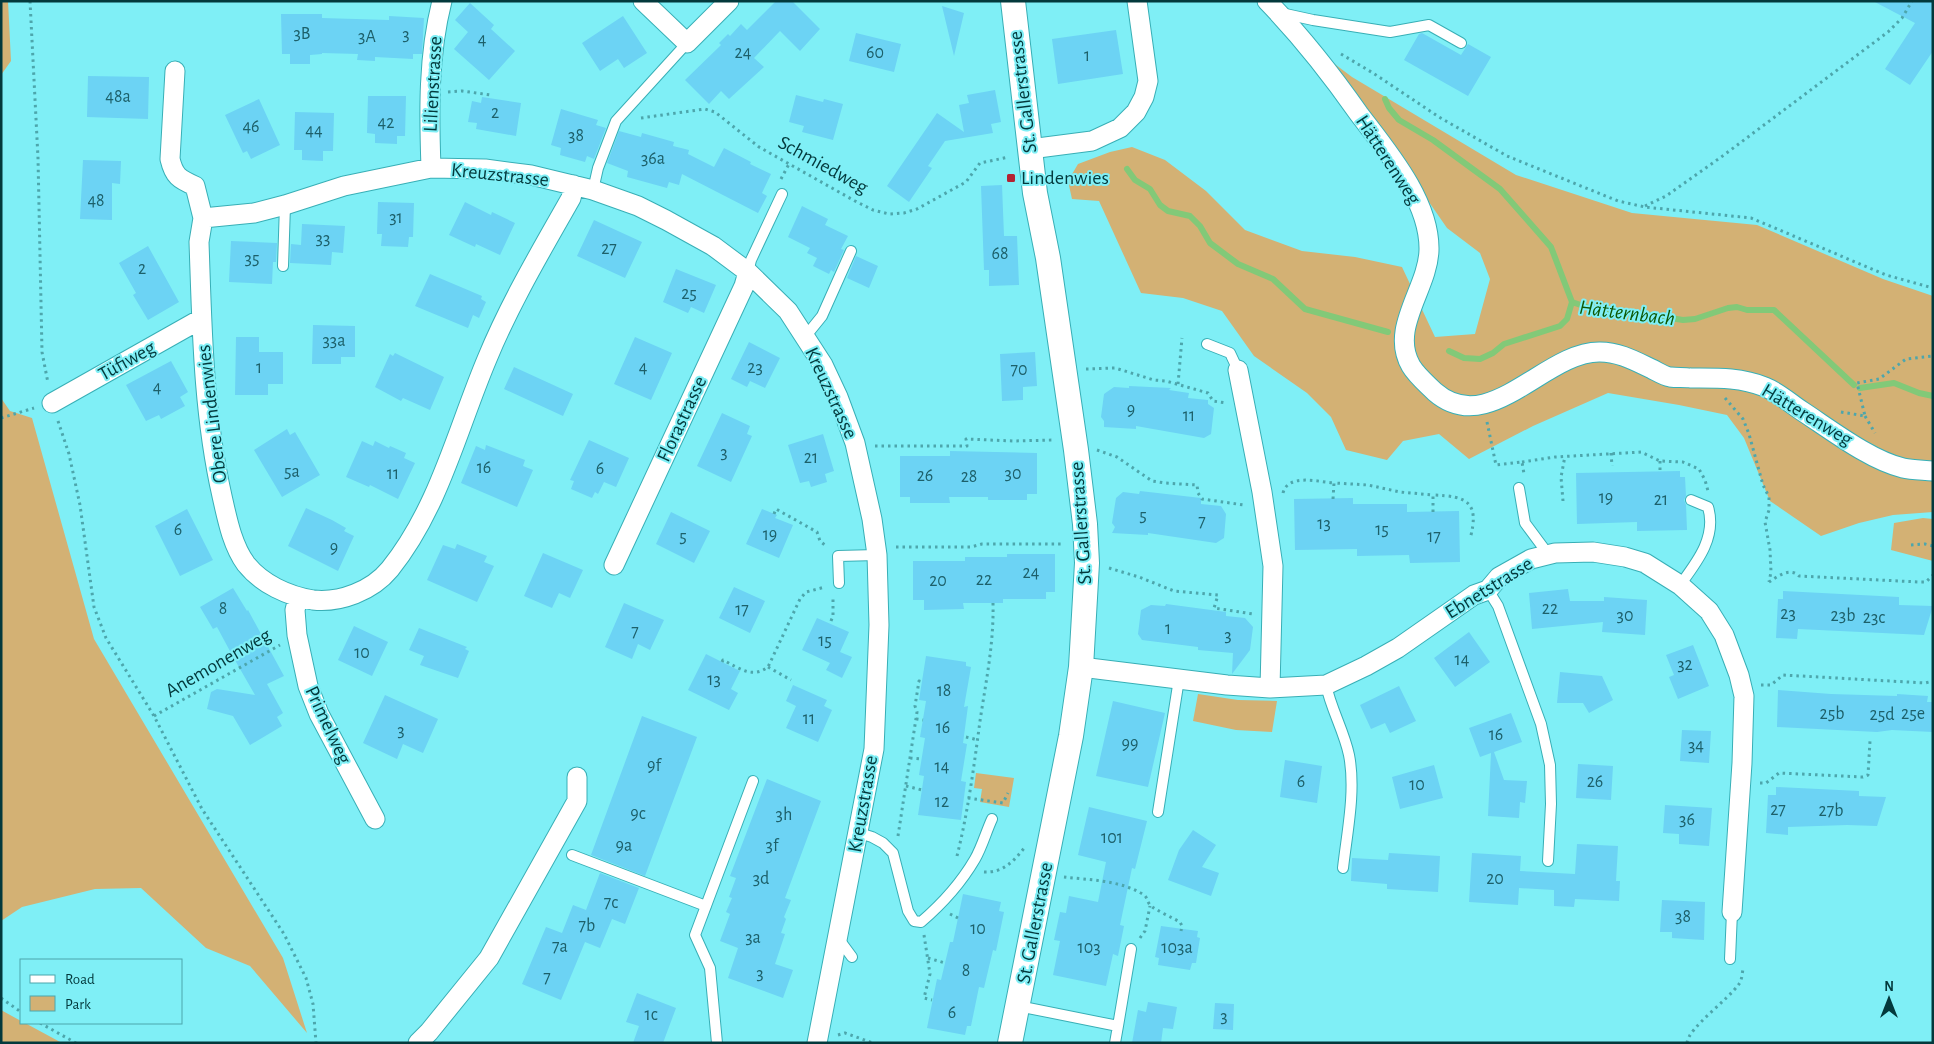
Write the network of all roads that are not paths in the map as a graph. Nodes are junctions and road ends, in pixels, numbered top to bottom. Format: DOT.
graph roads {
  1 [pos="442,1"];
  2 [pos="643,1"];
  3 [pos="729,1"];
  4 [pos="1013,1"];
  5 [pos="1137,1"];
  6 [pos="1272,7"];
  7 [pos="687,43"];
  8 [pos="1460,43"];
  9 [pos="175,71"];
  10 [pos="1020,153"];
  11 [pos="431,168"];
  12 [pos="574,185"];
  13 [pos="593,190"];
  14 [pos="782,194"];
  15 [pos="285,205"];
  16 [pos="203,218"];
  17 [pos="851,251"];
  18 [pos="283,266"];
  19 [pos="748,272"];
  20 [pos="202,319"];
  21 [pos="805,337"];
  22 [pos="1207,344"];
  23 [pos="1238,370"];
  24 [pos="52,403"];
  25 [pos="1933,471"];
  26 [pos="1518,488"];
  27 [pos="1691,500"];
  28 [pos="876,550"];
  29 [pos="1548,554"];
  30 [pos="614,565"];
  31 [pos="835,585"];
  32 [pos="1680,585"];
  33 [pos="1488,590"];
  34 [pos="298,598"];
  35 [pos="1081,667"];
  36 [pos="1180,679"];
  37 [pos="1326,685"];
  38 [pos="1270,688"];
  39 [pos="578,777"];
  40 [pos="753,781"];
  41 [pos="1158,812"];
  42 [pos="375,819"];
  43 [pos="992,819"];
  44 [pos="859,834"];
  45 [pos="572,855"];
  46 [pos="1548,861"];
  47 [pos="1343,868"];
  48 [pos="706,906"];
  49 [pos="1732,912"];
  50 [pos="838,937"];
  51 [pos="1131,949"];
  52 [pos="852,957"];
  53 [pos="1730,959"];
  54 [pos="1018,1006"];
  55 [pos="1118,1026"];
  56 [pos="418,1043"];
  57 [pos="717,1043"];
  58 [pos="817,1043"];
  59 [pos="1010,1043"];
  60 [pos="1115,1043"];
  1 -- 11 [label="street, Lilienstrasse"];
  2 -- 7 [label="street"];
  3 -- 7 [label="street"];
  4 -- 10 [label="street, St. Gallerstrasse"];
  5 -- 10 [label="street"];
  6 -- 8 [label="lane"];
  6 -- 25 [label="street, Hätterenweg"];
  7 -- 13 [label="lane"];
  9 -- 16 [label="street, Obere Lindenwies"];
  10 -- 35 [label="street, St. Gallerstrasse"];
  11 -- 12 [label="street, Kreuzstrasse"];
  11 -- 15 [label="street, Kreuzstrasse"];
  12 -- 13 [label="street, Kreuzstrasse"];
  12 -- 34 [label="street, Obere Lindenwies"];
  13 -- 19 [label="street, Kreuzstrasse"];
  14 -- 19 [label="lane"];
  15 -- 16 [label="street, Kreuzstrasse"];
  15 -- 18 [label="lane"];
  16 -- 20 [label="street, Obere Lindenwies"];
  17 -- 21 [label="lane"];
  19 -- 21 [label="street, Kreuzstrasse"];
  19 -- 30 [label="street, Florastrasse"];
  20 -- 24 [label="street, Tüfiweg"];
  20 -- 34 [label="street, Obere Lindenwies"];
  21 -- 28 [label="street, Kreuzstrasse"];
  22 -- 23 [label="lane"];
  23 -- 38 [label="street"];
  26 -- 29 [label="lane"];
  27 -- 32 [label="lane"];
  28 -- 31 [label="lane"];
  28 -- 44 [label="street, Kreuzstrasse"];
  29 -- 32 [label="street, Ebnetstrasse"];
  29 -- 33 [label="street, Ebnetstrasse"];
  32 -- 49 [label="street, Ebnetstrasse"];
  33 -- 37 [label="street, Ebnetstrasse"];
  33 -- 46 [label="lane"];
  34 -- 42 [label="street, Primelweg"];
  35 -- 36 [label="street, Ebnetstrasse"];
  35 -- 54 [label="street, St. Gallerstrasse"];
  36 -- 38 [label="street, Ebnetstrasse"];
  36 -- 41 [label="lane"];
  37 -- 38 [label="street, Ebnetstrasse"];
  37 -- 47 [label="lane"];
  39 -- 56 [label="street"];
  40 -- 48 [label="lane"];
  43 -- 44 [label="lane"];
  44 -- 50 [label="street, Kreuzstrasse"];
  45 -- 48 [label="lane"];
  48 -- 57 [label="lane"];
  49 -- 53 [label="lane"];
  50 -- 52 [label="lane"];
  50 -- 58 [label="street, Kreuzstrasse"];
  51 -- 55 [label="lane"];
  54 -- 55 [label="lane"];
  54 -- 59 [label="street, St. Gallerstrasse"];
  55 -- 60 [label="lane"];
}
